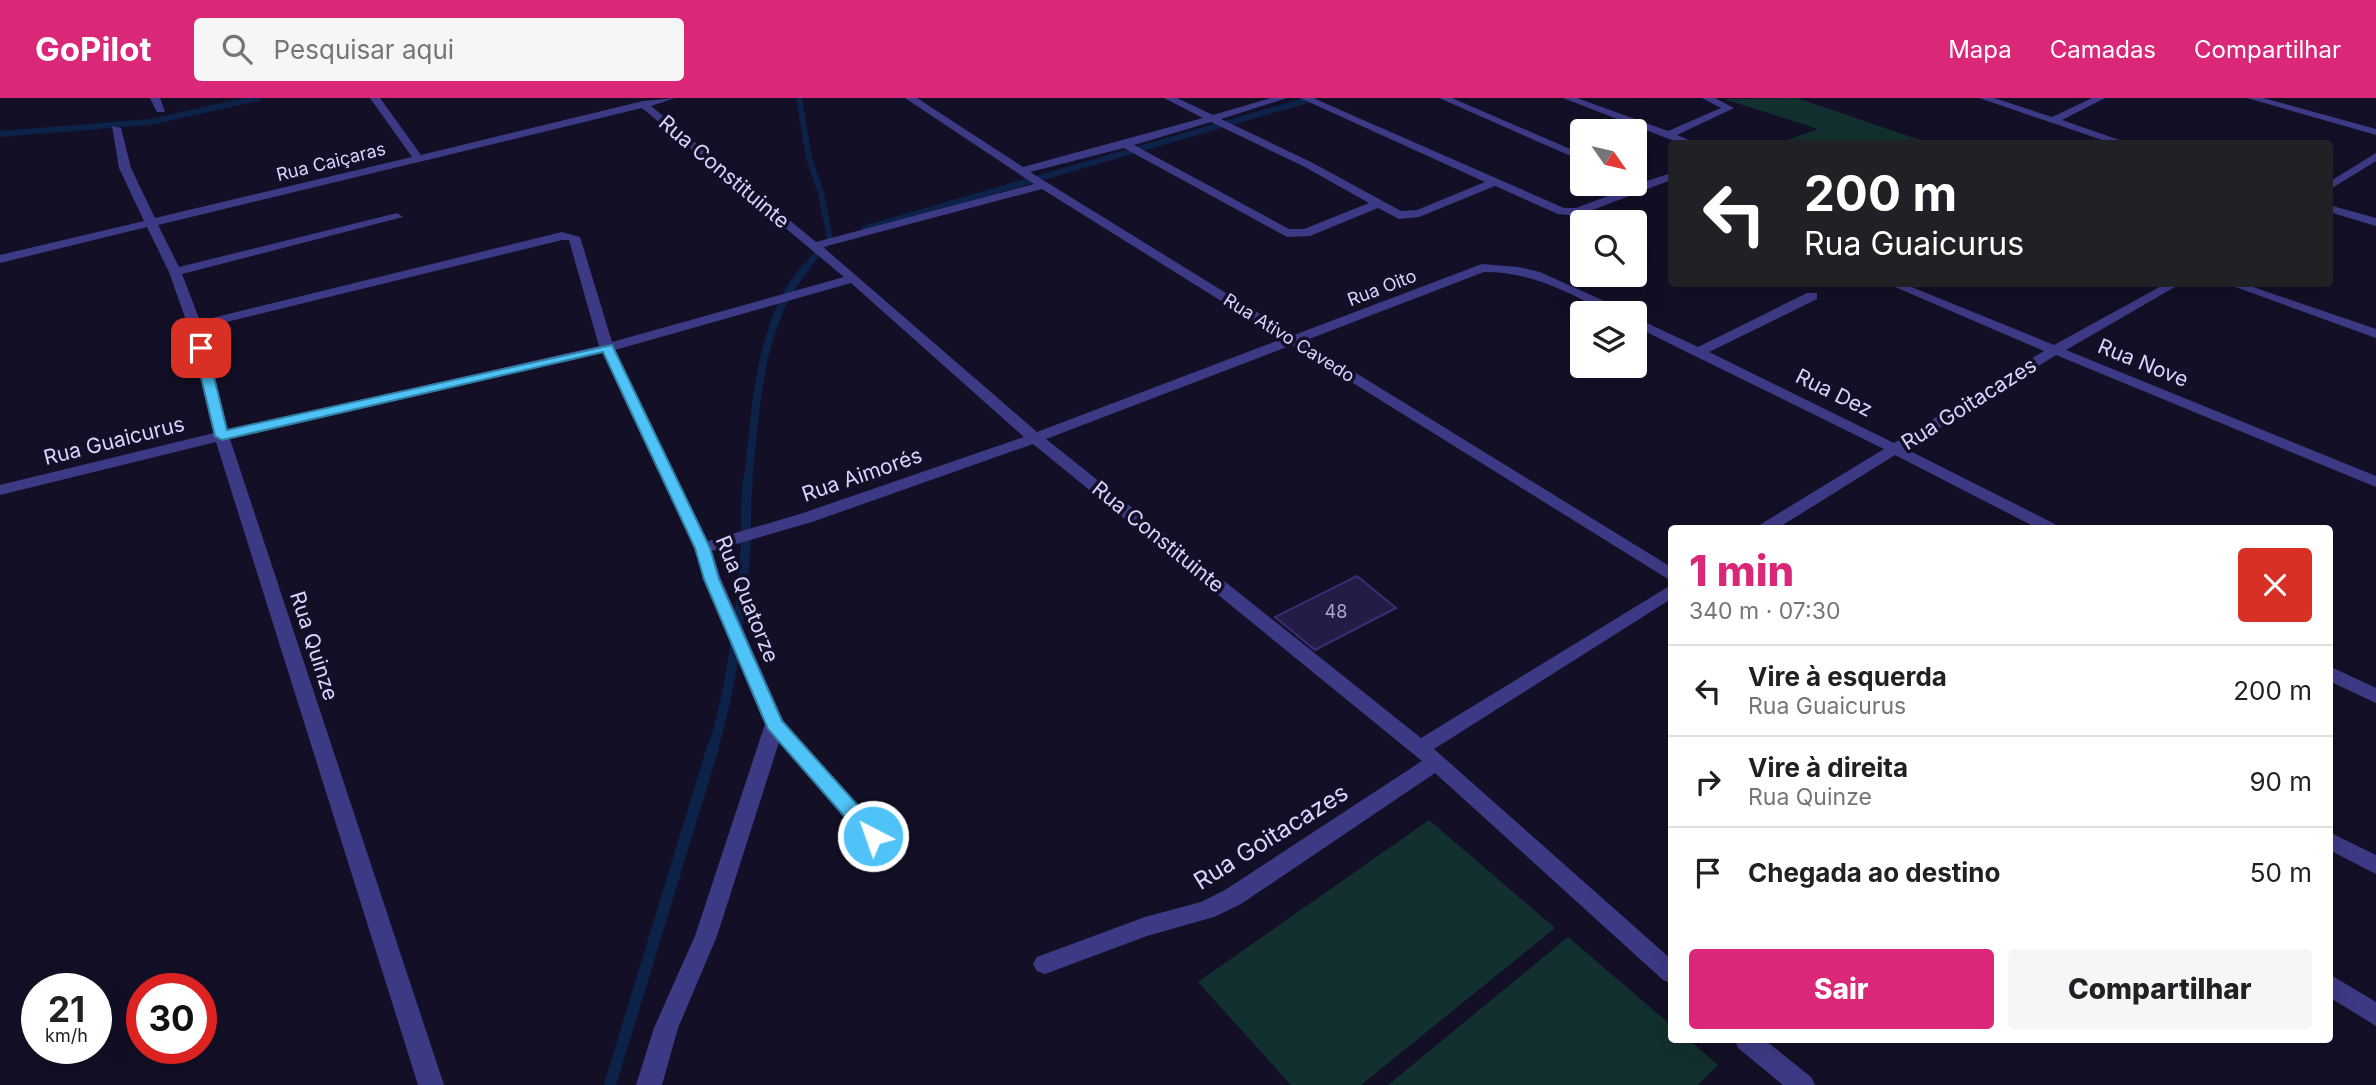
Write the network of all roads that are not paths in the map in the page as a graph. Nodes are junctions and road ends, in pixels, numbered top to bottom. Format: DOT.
graph roads {
  1 [pos="155,98"];
  2 [pos="375,98"];
  3 [pos="670,98"];
  4 [pos="910,98"];
  5 [pos="1169,98"];
  6 [pos="1282,98"];
  7 [pos="1305,98"];
  8 [pos="1444,98"];
  9 [pos="1568,98"];
  10 [pos="1707,98"];
  11 [pos="1984,98"];
  12 [pos="2100,98"];
  13 [pos="2252,98"];
  14 [pos="643,104"];
  15 [pos="161,110"];
  16 [pos="1209,118"];
  17 [pos="2053,120"];
  18 [pos="116,128"];
  19 [pos="2376,132"];
  20 [pos="1668,135"];
  21 [pos="1682,140"];
  22 [pos="2114,140"];
  23 [pos="1125,144"];
  24 [pos="1570,153"];
  25 [pos="2376,156"];
  26 [pos="418,158"];
  27 [pos="1021,171"];
  28 [pos="1668,177"];
  29 [pos="1647,182"];
  30 [pos="1493,183"];
  31 [pos="1044,184"];
  32 [pos="2333,184"];
  33 [pos="1612,196"];
  34 [pos="1377,204"];
  35 [pos="2333,209"];
  36 [pos="397,217"];
  37 [pos="2376,222"];
  38 [pos="151,223"];
  39 [pos="817,246"];
  40 [pos="0,259"];
  41 [pos="175,272"];
  42 [pos="852,279"];
  43 [pos="1901,287"];
  44 [pos="2169,287"];
  45 [pos="2242,287"];
  46 [pos="1812,296"];
  47 [pos="1594,301"];
  48 [pos="195,327"];
  49 [pos="1647,327"];
  50 [pos="2376,334"];
  51 [pos="1294,341"];
  52 [pos="607,348"];
  53 [pos="2055,350"];
  54 [pos="1699,352"];
  55 [pos="222,436"];
  56 [pos="1035,438"];
  57 [pos="1897,450"];
  58 [pos="2376,482"];
  59 [pos="0,490"];
  60 [pos="1772,525"];
  61 [pos="2043,525"];
  62 [pos="703,548"];
  63 [pos="1668,573"];
  64 [pos="1668,594"];
  65 [pos="2333,675"];
  66 [pos="2376,696"];
  67 [pos="775,724"];
  68 [pos="1428,755"];
  69 [pos="873,836"];
  70 [pos="2333,842"];
  71 [pos="2376,865"];
  72 [pos="1045,964"];
  73 [pos="1668,970"];
  74 [pos="2333,987"];
  75 [pos="2376,1015"];
  76 [pos="1751,1043"];
  77 [pos="431,1085"];
  78 [pos="649,1085"];
  79 [pos="1802,1085"];
  1 -- 15 [label="street"];
  2 -- 26 [label="street"];
  3 -- 14 [label="street, Rua Caiçaras"];
  4 -- 27 [label="street, Rua Ativo Cavedo"];
  5 -- 16 [label="street"];
  6 -- 16 [label="street"];
  7 -- 30 [label="street"];
  8 -- 24 [label="street"];
  9 -- 20 [label="street"];
  10 -- 20 [label="street"];
  11 -- 17 [label="street"];
  12 -- 17 [label="street"];
  13 -- 19 [label="street"];
  14 -- 26 [label="street, Rua Caiçaras"];
  14 -- 39 [label="street, Rua Constituinte"];
  16 -- 23 [label="street"];
  16 -- 34 [label="street"];
  17 -- 22 [label="street"];
  18 -- 38 [label="street, Rua Quinze"];
  20 -- 21 [label="street"];
  23 -- 27 [label="street"];
  23 -- 34 [label="street"];
  25 -- 32 [label="street"];
  26 -- 38 [label="street, Rua Caiçaras"];
  27 -- 31 [label="street, Rua Ativo Cavedo"];
  28 -- 29 [label="street"];
  30 -- 33 [label="street"];
  30 -- 34 [label="street"];
  31 -- 39 [label="street"];
  31 -- 51 [label="street, Rua Ativo Cavedo"];
  35 -- 37 [label="street"];
  36 -- 41 [label="street"];
  38 -- 40 [label="street, Rua Caiçaras"];
  38 -- 41 [label="street, Rua Quinze"];
  39 -- 42 [label="street, Rua Constituinte"];
  41 -- 48 [label="street, Rua Quinze"];
  42 -- 52 [label="street, Rua Guaicurus"];
  42 -- 56 [label="street, Rua Constituinte"];
  43 -- 53 [label="street, Rua Nove"];
  44 -- 53 [label="street, Rua Goitacazes"];
  45 -- 50 [label="street"];
  46 -- 54 [label="street"];
  47 -- 51 [label="street, Rua Oito"];
  48 -- 52 [label="street, Rua Quatorze"];
  48 -- 55 [label="street, Rua Quinze"];
  49 -- 54 [label="street, Rua Dez"];
  51 -- 56 [label="street, Rua Oito"];
  51 -- 63 [label="street, Rua Ativo Cavedo"];
  52 -- 55 [label="street, Rua Guaicurus"];
  52 -- 62 [label="street, Rua Quatorze"];
  53 -- 57 [label="street, Rua Goitacazes"];
  53 -- 58 [label="street, Rua Nove"];
  54 -- 57 [label="street, Rua Dez"];
  55 -- 59 [label="street, Rua Guaicurus"];
  55 -- 77 [label="street, Rua Quinze"];
  56 -- 62 [label="street, Rua Aimorés"];
  56 -- 68 [label="street, Rua Constituinte"];
  57 -- 60 [label="street, Rua Goitacazes"];
  57 -- 61 [label="street, Rua Dez"];
  62 -- 67 [label="street, Rua Quatorze"];
  64 -- 68 [label="street, Rua Goitacazes"];
  65 -- 66 [label="street"];
  67 -- 69 [label="street, Rua Quatorze"];
  67 -- 78 [label="street"];
  68 -- 72 [label="street, Rua Goitacazes"];
  68 -- 73 [label="street, Rua Constituinte"];
  70 -- 71 [label="street"];
  74 -- 75 [label="street"];
  76 -- 79 [label="street"];
}
